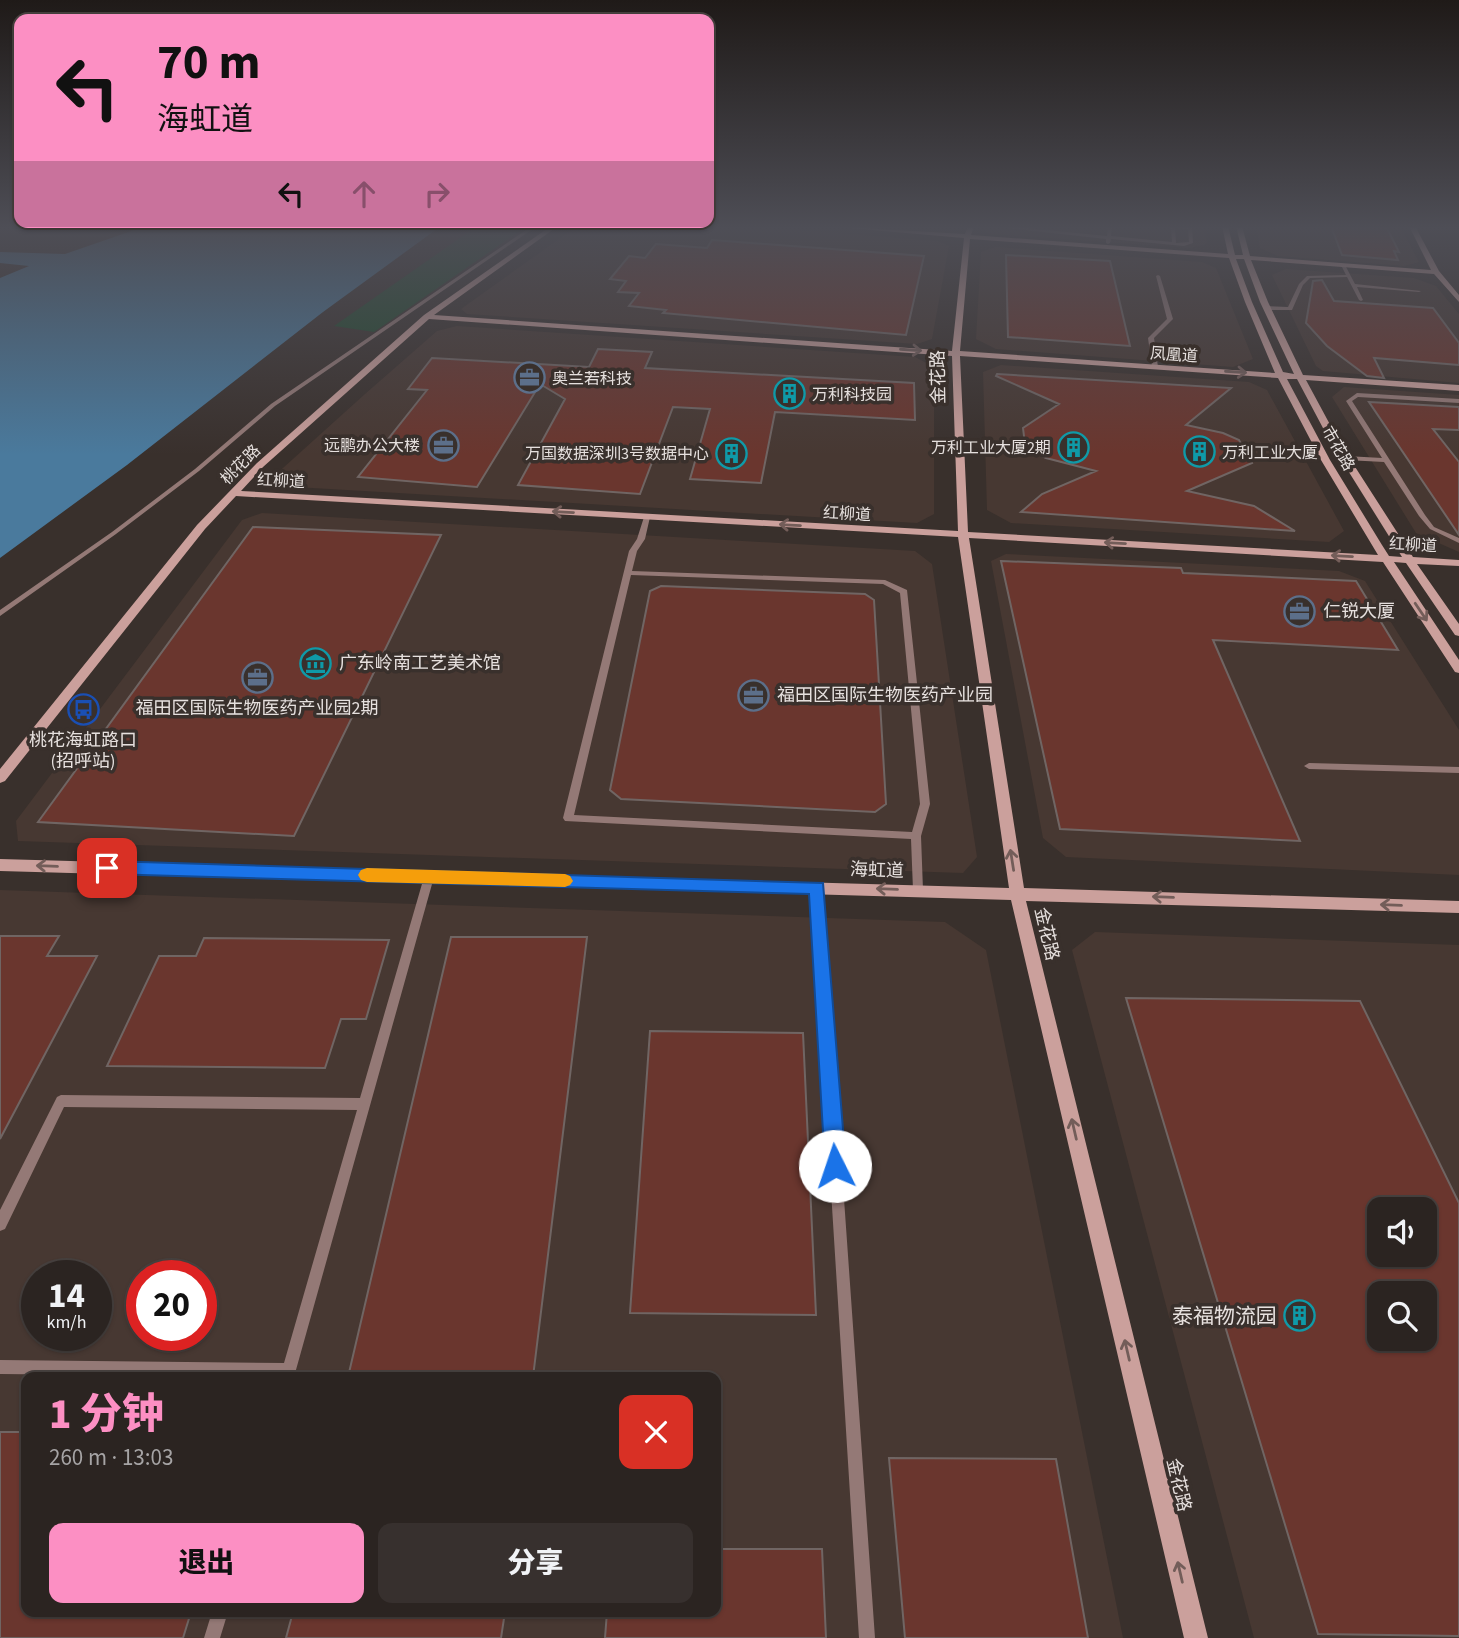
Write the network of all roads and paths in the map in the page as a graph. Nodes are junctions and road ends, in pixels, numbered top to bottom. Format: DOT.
graph roads {
  1 [pos="423,302"];
  2 [pos="447,302"];
  3 [pos="961,302"];
  4 [pos="1165,302"];
  5 [pos="1250,302"];
  6 [pos="1265,302"];
  7 [pos="1293,302"];
  8 [pos="1267,308"];
  9 [pos="427,317"];
  10 [pos="956,353"];
  11 [pos="1155,367"];
  12 [pos="1280,375"];
  13 [pos="1299,377"];
  14 [pos="1459,387"];
  15 [pos="1459,401"];
  16 [pos="1346,458"];
  17 [pos="1387,460"];
  18 [pos="233,493"];
  19 [pos="648,517"];
  20 [pos="963,535"];
  21 [pos="1459,541"];
  22 [pos="1386,559"];
  23 [pos="1409,560"];
  24 [pos="1459,563"];
  25 [pos="628,573"];
  26 [pos="0,614"];
  27 [pos="1459,632"];
  28 [pos="1459,669"];
  29 [pos="1309,766"];
  30 [pos="1459,770"];
  31 [pos="0,778"];
  32 [pos="916,836"];
  33 [pos="0,865"];
  34 [pos="429,877"];
  35 [pos="817,887"];
  36 [pos="918,890"];
  37 [pos="1017,893"];
  38 [pos="1459,907"];
  39 [pos="364,1104"];
  40 [pos="0,1224"];
  41 [pos="0,1367"];
  42 [pos="240,1372"];
  43 [pos="288,1372"];
  44 [pos="218,1617"];
  45 [pos="212,1638"];
  46 [pos="867,1638"];
  47 [pos="1196,1638"];
  1 -- 26 [label="lane"];
  2 -- 9 [label="street, 桃花路"];
  3 -- 10 [label="street, 金花路"];
  4 -- 11 [label="lane"];
  5 -- 12 [label="street, 市花路"];
  6 -- 8 [label="street, 市花路"];
  7 -- 8 [label="lane"];
  8 -- 13 [label="street, 市花路"];
  9 -- 10 [label="street, 凤凰道, one-way"];
  9 -- 18 [label="street, 桃花路"];
  10 -- 11 [label="street, 凤凰道"];
  10 -- 20 [label="street, 金花路"];
  11 -- 12 [label="street, 凤凰道, one-way"];
  12 -- 13 [label="street, 凤凰道"];
  12 -- 22 [label="street, 市花路"];
  13 -- 14 [label="street, 凤凰道"];
  13 -- 16 [label="street, 市花路"];
  15 -- 17 [label="lane"];
  16 -- 17 [label="lane"];
  16 -- 23 [label="street, 市花路"];
  17 -- 21 [label="lane"];
  19 -- 18 [label="street, 红柳道, one-way"];
  18 -- 31 [label="street, 桃花路"];
  20 -- 19 [label="street, 红柳道, one-way"];
  19 -- 25 [label="lane"];
  22 -- 20 [label="street, 红柳道, one-way"];
  37 -- 20 [label="street, 金花路, one-way"];
  22 -- 23 [label="street, 红柳道"];
  22 -- 28 [label="street, 市花路, one-way"];
  23 -- 24 [label="street, 红柳道"];
  23 -- 27 [label="street, 市花路"];
  25 -- 32 [label="lane"];
  25 -- 32 [label="lane"];
  29 -- 30 [label="lane"];
  32 -- 36 [label="lane"];
  34 -- 33 [label="street, 海虹道, one-way"];
  34 -- 35 [label="street, 海虹道"];
  34 -- 39 [label="lane"];
  36 -- 35 [label="street, 海虹道, one-way"];
  35 -- 46 [label="lane"];
  36 -- 37 [label="street, 海虹道"];
  38 -- 37 [label="street, 海虹道, one-way"];
  47 -- 37 [label="street, 金花路, one-way"];
  39 -- 40 [label="lane"];
  39 -- 43 [label="lane"];
  41 -- 42 [label="lane"];
  44 -- 45 [label="lane"];
}
